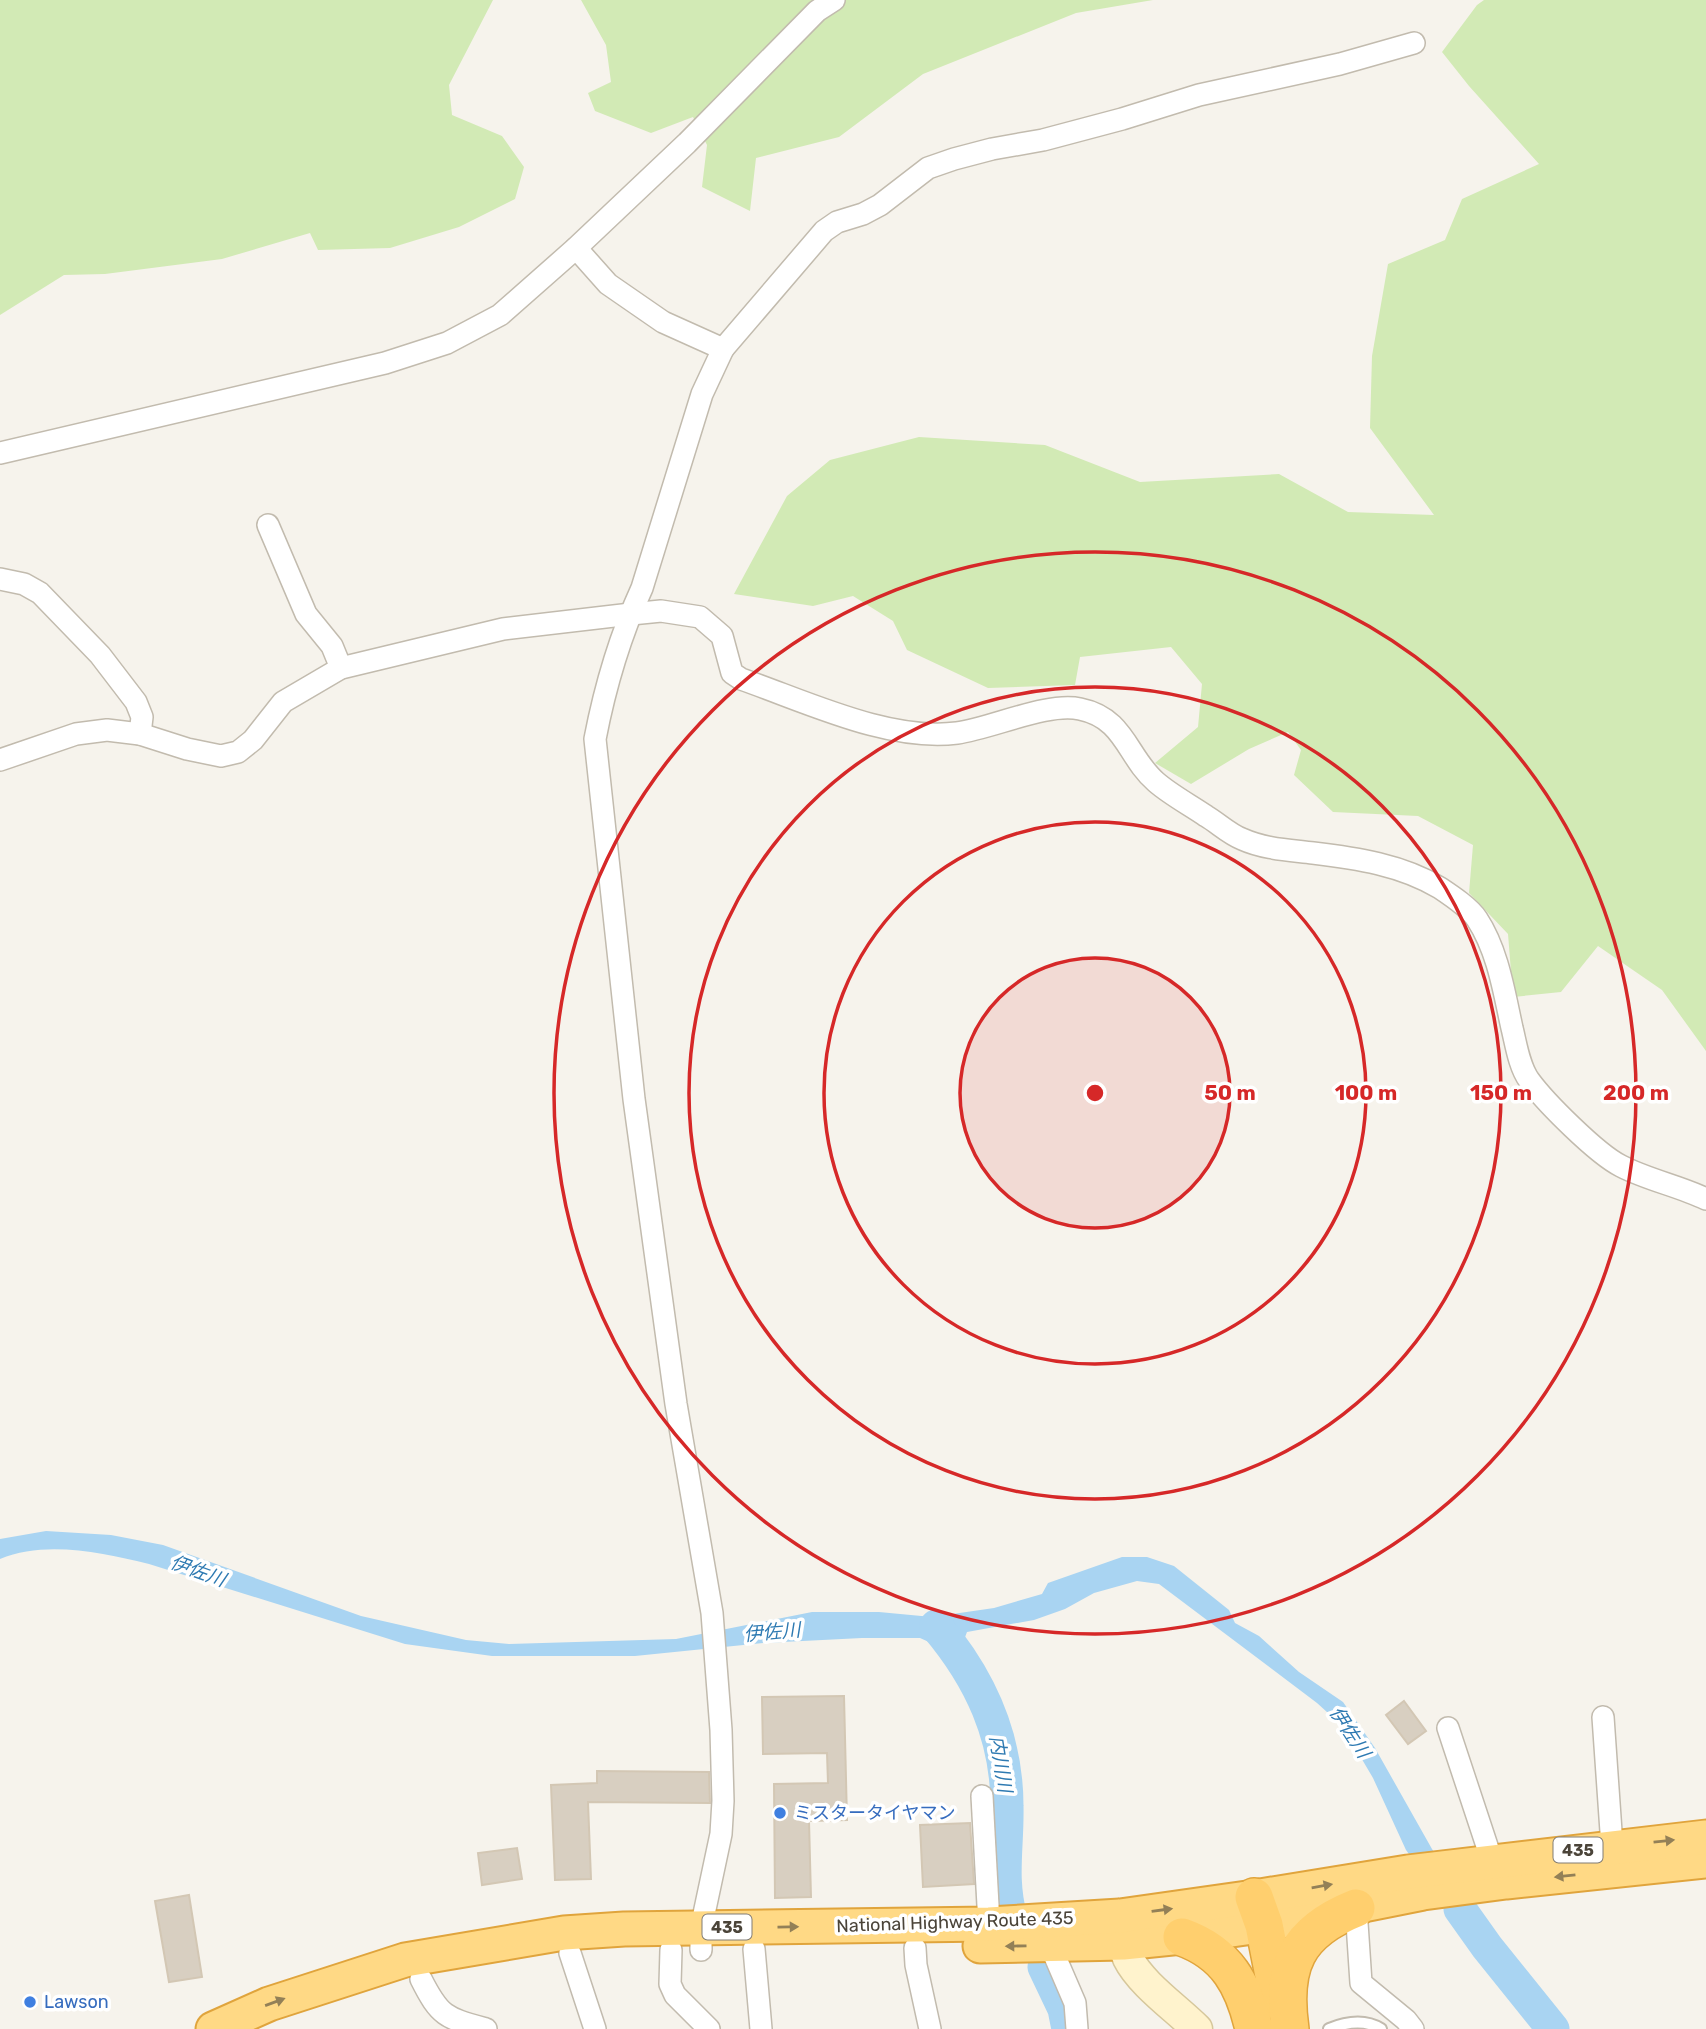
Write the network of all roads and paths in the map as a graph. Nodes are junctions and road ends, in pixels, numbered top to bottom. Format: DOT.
graph roads {
  1 [pos="834,0"];
  2 [pos="1414,43"];
  3 [pos="576,248"];
  4 [pos="723,349"];
  5 [pos="0,453"];
  6 [pos="268,525"];
  7 [pos="0,579"];
  8 [pos="631,614"];
  9 [pos="341,667"];
  10 [pos="140,734"];
  11 [pos="0,761"];
  12 [pos="1706,1199"];
  13 [pos="1603,1717"];
  14 [pos="1448,1728"];
  15 [pos="982,1796"];
  16 [pos="1706,1837"];
  17 [pos="1612,1846"];
  18 [pos="1492,1861"];
  19 [pos="1706,1861"];
  20 [pos="1457,1877"];
  21 [pos="1416,1882"];
  22 [pos="1356,1908"];
  23 [pos="1257,1916"];
  24 [pos="989,1924"];
  25 [pos="1121,1929"];
  26 [pos="1182,1937"];
  27 [pos="691,1942"];
  28 [pos="1050,1945"];
  29 [pos="915,1948"];
  30 [pos="754,1949"];
  31 [pos="570,1953"];
  32 [pos="421,1979"];
  33 [pos="213,2029"];
  34 [pos="267,2029"];
  35 [pos="486,2029"];
  36 [pos="595,2029"];
  37 [pos="709,2029"];
  38 [pos="761,2029"];
  39 [pos="930,2029"];
  40 [pos="1077,2029"];
  41 [pos="1197,2029"];
  42 [pos="1254,2029"];
  43 [pos="1267,2029"];
  44 [pos="1288,2029"];
  45 [pos="1329,2029"];
  46 [pos="1381,2029"];
  47 [pos="1413,2029"];
  1 -- 3 [label="street"];
  2 -- 4 [label="street"];
  3 -- 4 [label="street"];
  3 -- 5 [label="street"];
  4 -- 8 [label="street"];
  6 -- 9 [label="street"];
  7 -- 10 [label="street"];
  8 -- 9 [label="street"];
  8 -- 12 [label="street"];
  8 -- 27 [label="street"];
  9 -- 10 [label="street"];
  10 -- 11 [label="street"];
  13 -- 17 [label="street"];
  14 -- 18 [label="street"];
  15 -- 24 [label="street"];
  17 -- 16 [label="highway, National Highway Route 435 / 435, one-way"];
  17 -- 18 [label="highway, National Highway Route 435 / 435"];
  18 -- 20 [label="highway, National Highway Route 435 / 435"];
  19 -- 20 [label="highway, National Highway Route 435 / 435, one-way"];
  20 -- 21 [label="highway, National Highway Route 435 / 435"];
  21 -- 22 [label="highway, National Highway Route 435 / 435"];
  23 -- 21 [label="highway, National Highway Route 435 / 435, one-way"];
  22 -- 23 [label="highway, National Highway Route 435 / 435"];
  22 -- 44 [label="highway"];
  22 -- 47 [label="street"];
  25 -- 23 [label="highway, National Highway Route 435 / 435, one-way"];
  23 -- 26 [label="highway, National Highway Route 435 / 435"];
  23 -- 43 [label="highway"];
  23 -- 44 [label="highway"];
  24 -- 25 [label="highway, National Highway Route 435 / 435"];
  27 -- 24 [label="highway, National Highway Route 435 / 435, one-way"];
  25 -- 26 [label="highway, National Highway Route 435 / 435"];
  25 -- 28 [label="highway, National Highway Route 435 / 435"];
  25 -- 41 [label="main road"];
  26 -- 42 [label="highway"];
  27 -- 30 [label="highway, National Highway Route 435 / 435"];
  27 -- 31 [label="highway, National Highway Route 435 / 435"];
  33 -- 27 [label="highway, National Highway Route 435 / 435, one-way"];
  27 -- 37 [label="street"];
  28 -- 29 [label="highway, National Highway Route 435 / 435, one-way"];
  28 -- 40 [label="street"];
  29 -- 30 [label="highway, National Highway Route 435 / 435"];
  29 -- 39 [label="street"];
  30 -- 38 [label="street"];
  31 -- 32 [label="highway, National Highway Route 435 / 435"];
  31 -- 36 [label="street"];
  32 -- 34 [label="highway, National Highway Route 435 / 435"];
  32 -- 35 [label="street"];
  45 -- 46 [label="lane"];
}
